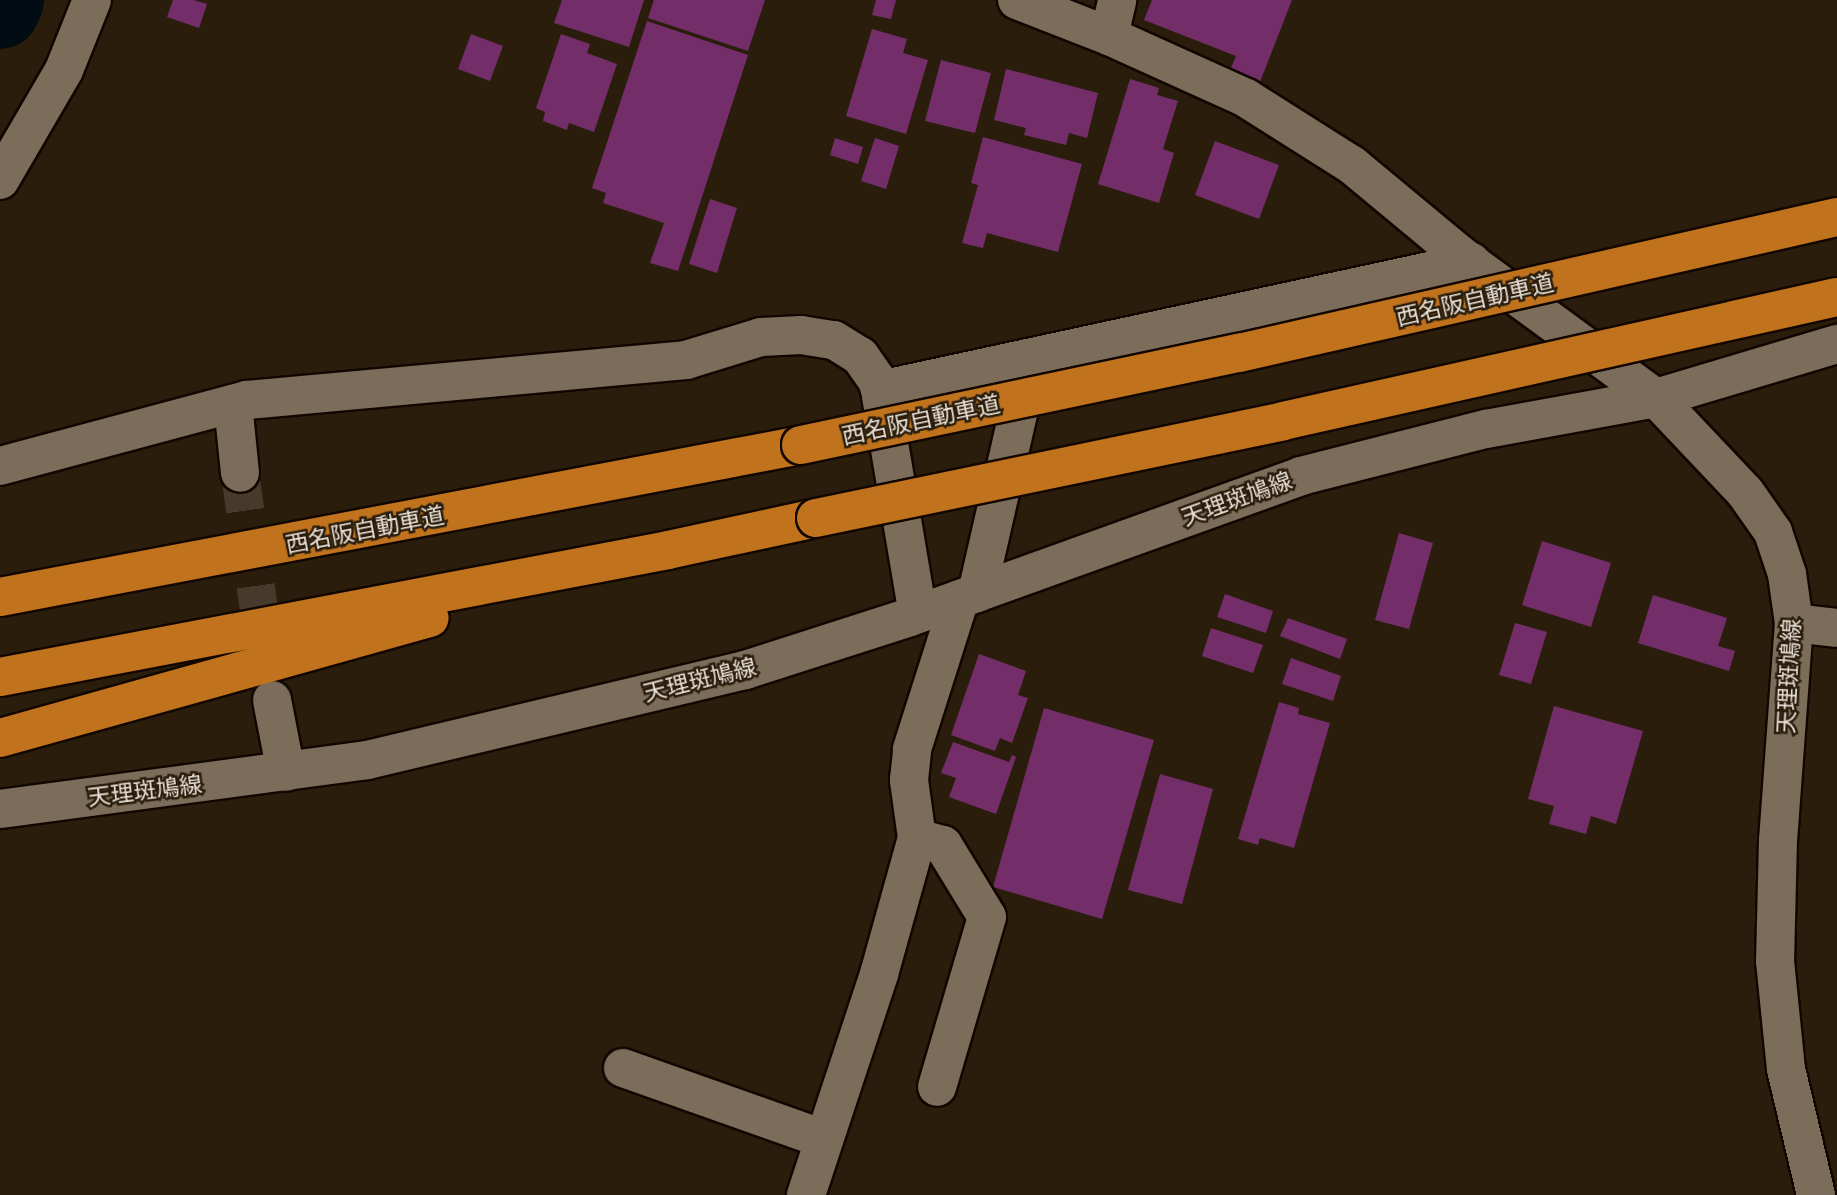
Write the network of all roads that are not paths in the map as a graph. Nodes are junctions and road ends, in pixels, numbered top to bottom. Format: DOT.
graph roads {
  1 [pos="92,0"];
  2 [pos="1017,0"];
  3 [pos="1113,18"];
  4 [pos="0,180"];
  5 [pos="1837,217"];
  6 [pos="1471,262"];
  7 [pos="1837,297"];
  8 [pos="1837,344"];
  9 [pos="1031,358"];
  10 [pos="880,390"];
  11 [pos="1656,398"];
  12 [pos="233,404"];
  13 [pos="0,466"];
  14 [pos="240,473"];
  15 [pos="668,550"];
  16 [pos="968,596"];
  17 [pos="0,597"];
  18 [pos="918,614"];
  19 [pos="1794,623"];
  20 [pos="1837,628"];
  21 [pos="0,677"];
  22 [pos="272,701"];
  23 [pos="0,738"];
  24 [pos="286,772"];
  25 [pos="0,809"];
  26 [pos="917,838"];
  27 [pos="623,1068"];
  28 [pos="937,1087"];
  29 [pos="824,1139"];
  30 [pos="806,1195"];
  31 [pos="1816,1195"];
  1 -- 4 [label="street"];
  2 -- 3 [label="street"];
  3 -- 6 [label="street"];
  5 -- 17 [label="highway, 西名阪自動車道, bridge"];
  6 -- 9 [label="street"];
  6 -- 11 [label="street"];
  7 -- 15 [label="highway, bridge"];
  8 -- 11 [label="street"];
  9 -- 10 [label="street"];
  9 -- 16 [label="street"];
  10 -- 12 [label="street"];
  10 -- 18 [label="street"];
  11 -- 16 [label="street, 天理斑鳩線"];
  11 -- 19 [label="street, 天理斑鳩線"];
  12 -- 13 [label="street"];
  12 -- 14 [label="street"];
  15 -- 21 [label="highway"];
  15 -- 23 [label="highway"];
  16 -- 18 [label="street, 天理斑鳩線"];
  16 -- 26 [label="street"];
  18 -- 24 [label="street, 天理斑鳩線"];
  19 -- 20 [label="street"];
  19 -- 31 [label="street, 天理斑鳩線"];
  22 -- 24 [label="street"];
  24 -- 25 [label="street, 天理斑鳩線"];
  26 -- 28 [label="street"];
  26 -- 29 [label="street"];
  27 -- 29 [label="street"];
  29 -- 30 [label="street"];
}
